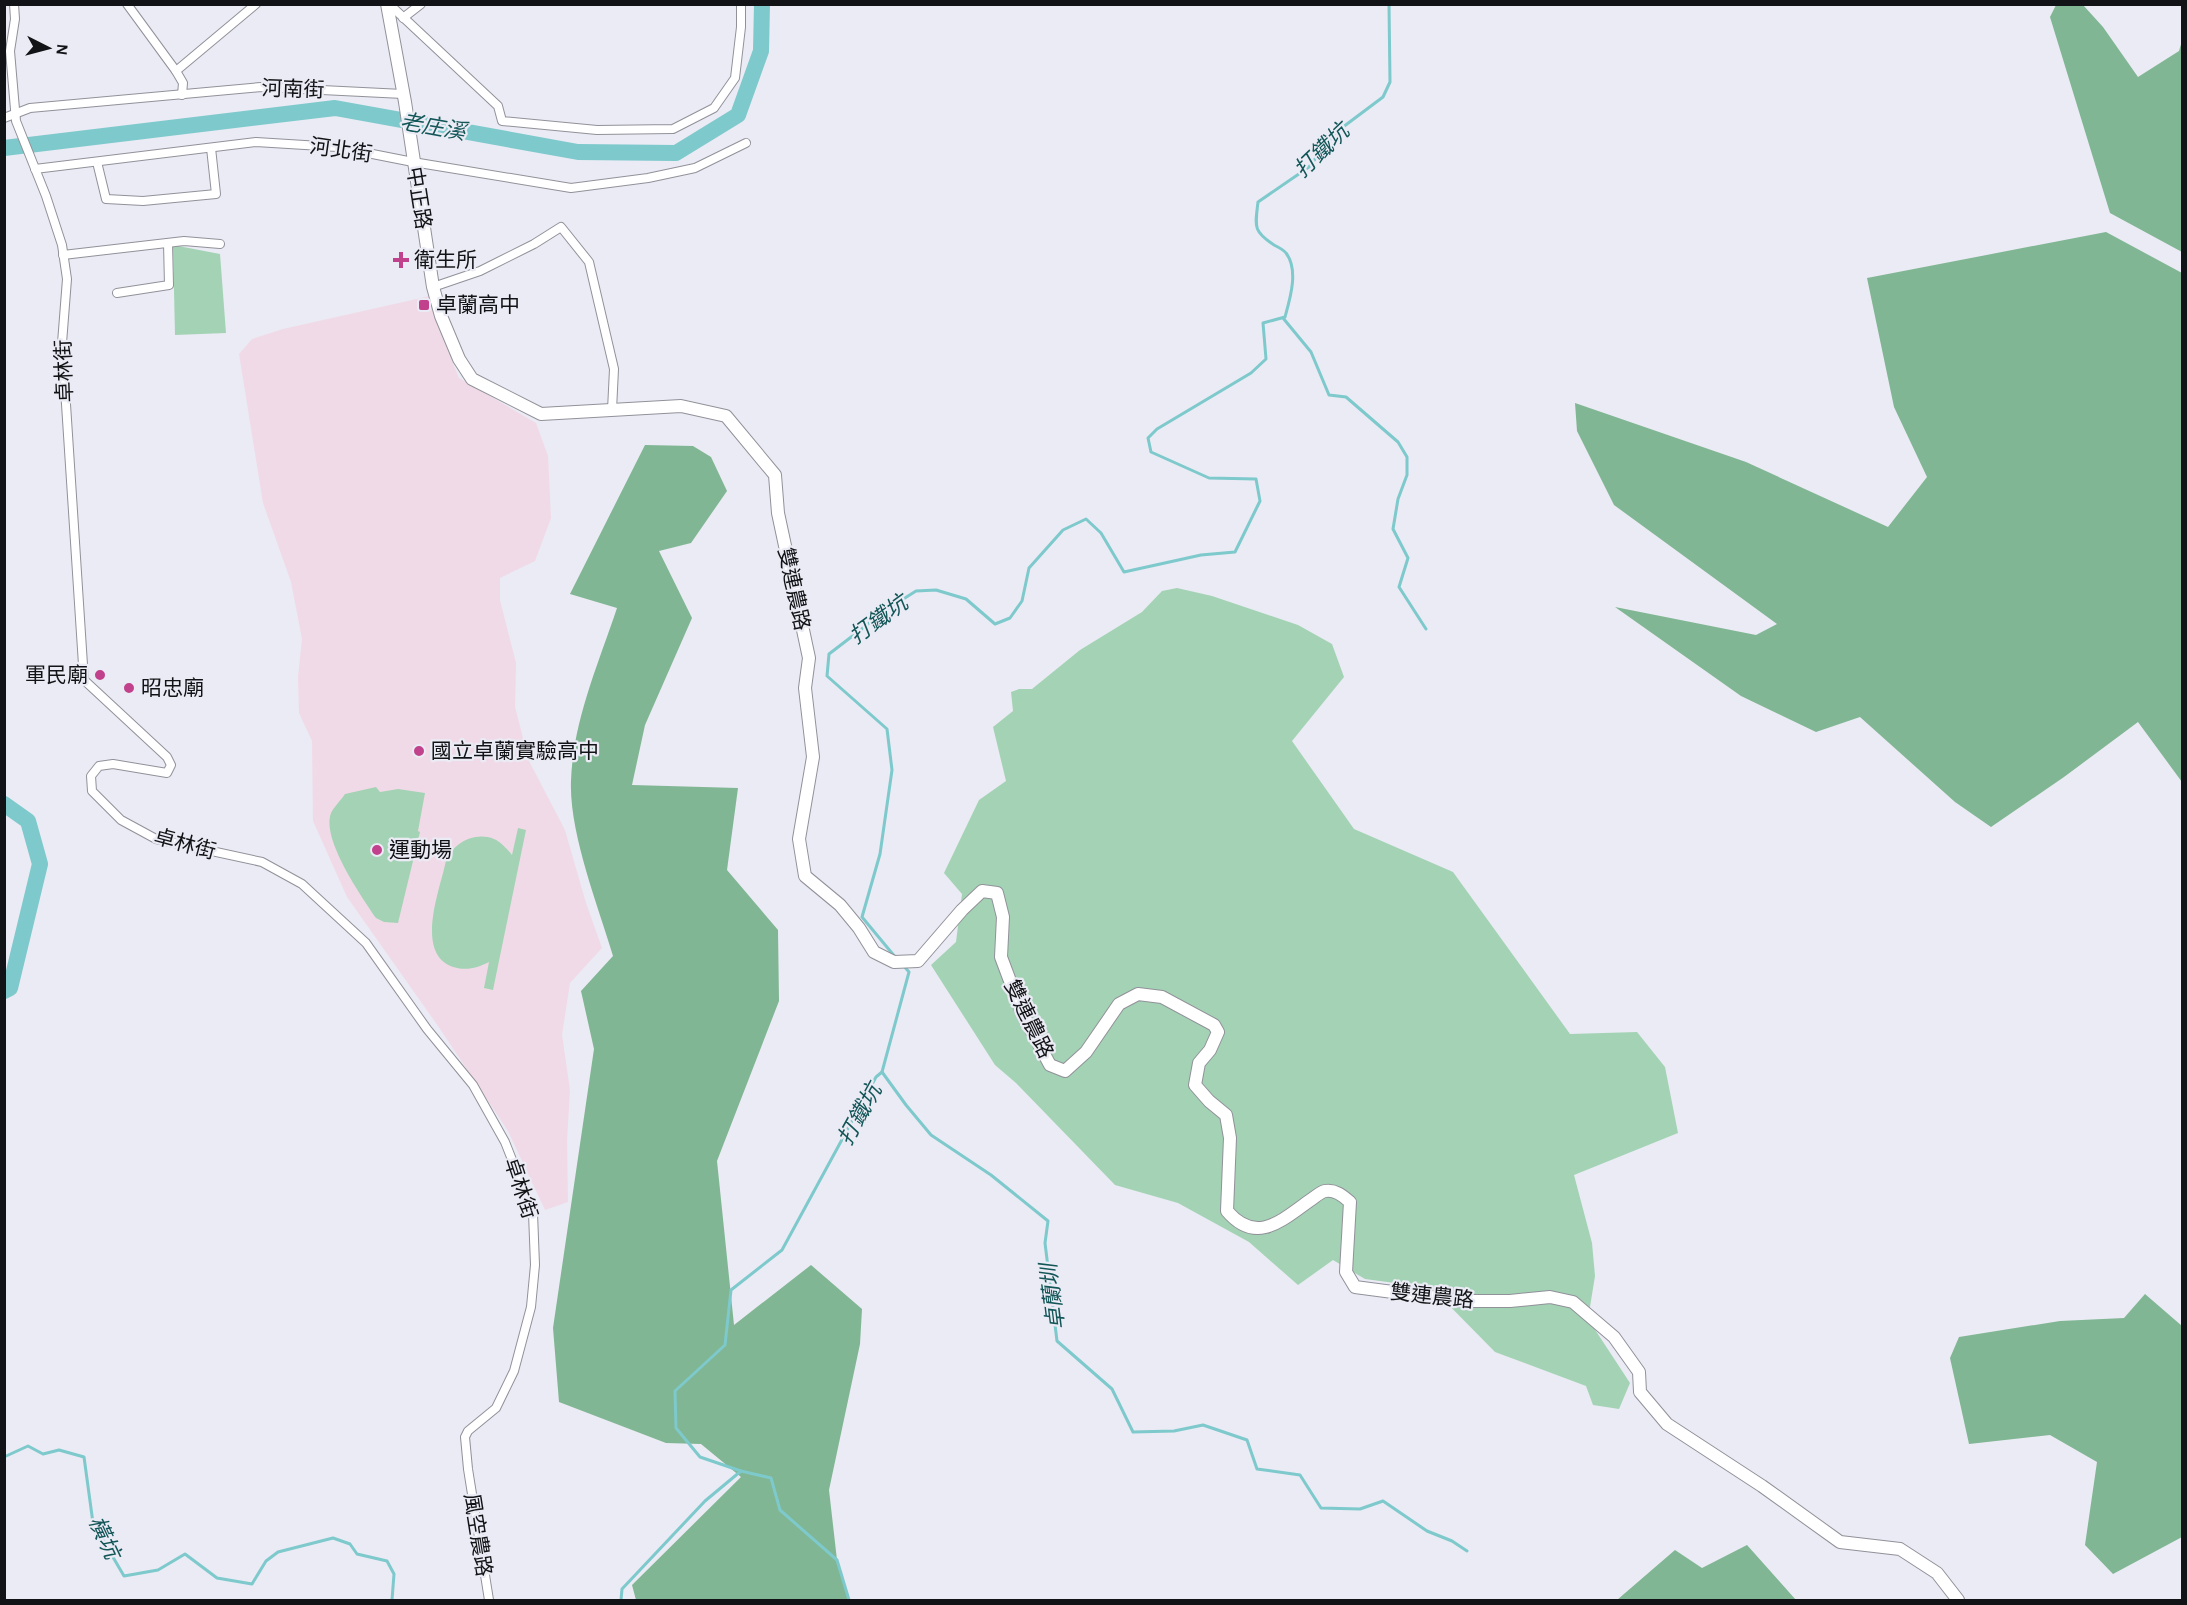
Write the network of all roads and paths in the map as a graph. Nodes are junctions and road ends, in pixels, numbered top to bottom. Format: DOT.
graph roads {
  1 [pos="14,4"];
  2 [pos="127,4"];
  3 [pos="256,4"];
  4 [pos="388,4"];
  5 [pos="421,4"];
  6 [pos="741,4"];
  7 [pos="403,18"];
  8 [pos="176,71"];
  9 [pos="183,95"];
  10 [pos="404,98"];
  11 [pos="15,114"];
  12 [pos="4,118"];
  13 [pos="746,143"];
  14 [pos="212,148"];
  15 [pos="98,162"];
  16 [pos="413,162"];
  17 [pos="35,169"];
  18 [pos="168,243"];
  19 [pos="220,244"];
  20 [pos="63,255"];
  21 [pos="433,287"];
  22 [pos="117,293"];
  23 [pos="612,410"];
  24 [pos="468,1469"];
  25 [pos="489,1600"];
  26 [pos="1958,1600"];
  1 -- 11 [label="street, 卓林街"];
  2 -- 8 [label="street"];
  3 -- 8 [label="street"];
  4 -- 7 [label="street"];
  4 -- 10 [label="street, 中正路"];
  5 -- 7 [label="street"];
  6 -- 7 [label="street"];
  8 -- 9 [label="street"];
  9 -- 10 [label="street, 河南街"];
  9 -- 11 [label="street, 河南街"];
  10 -- 16 [label="street, 中正路"];
  11 -- 12 [label="street, 河南街"];
  11 -- 17 [label="street, 卓林街"];
  13 -- 16 [label="street, 河北街"];
  14 -- 15 [label="street, 河北街"];
  14 -- 15 [label="street"];
  14 -- 16 [label="street, 河北街"];
  15 -- 17 [label="street, 河北街"];
  16 -- 21 [label="street, 中正路"];
  17 -- 20 [label="street, 卓林街"];
  18 -- 19 [label="street"];
  18 -- 20 [label="street"];
  18 -- 22 [label="street"];
  20 -- 24 [label="street, 卓林街"];
  21 -- 23 [label="street, 中正路"];
  21 -- 23 [label="street"];
  23 -- 26 [label="street, 雙連農路"];
  24 -- 25 [label="street, 風空農路"];
}
